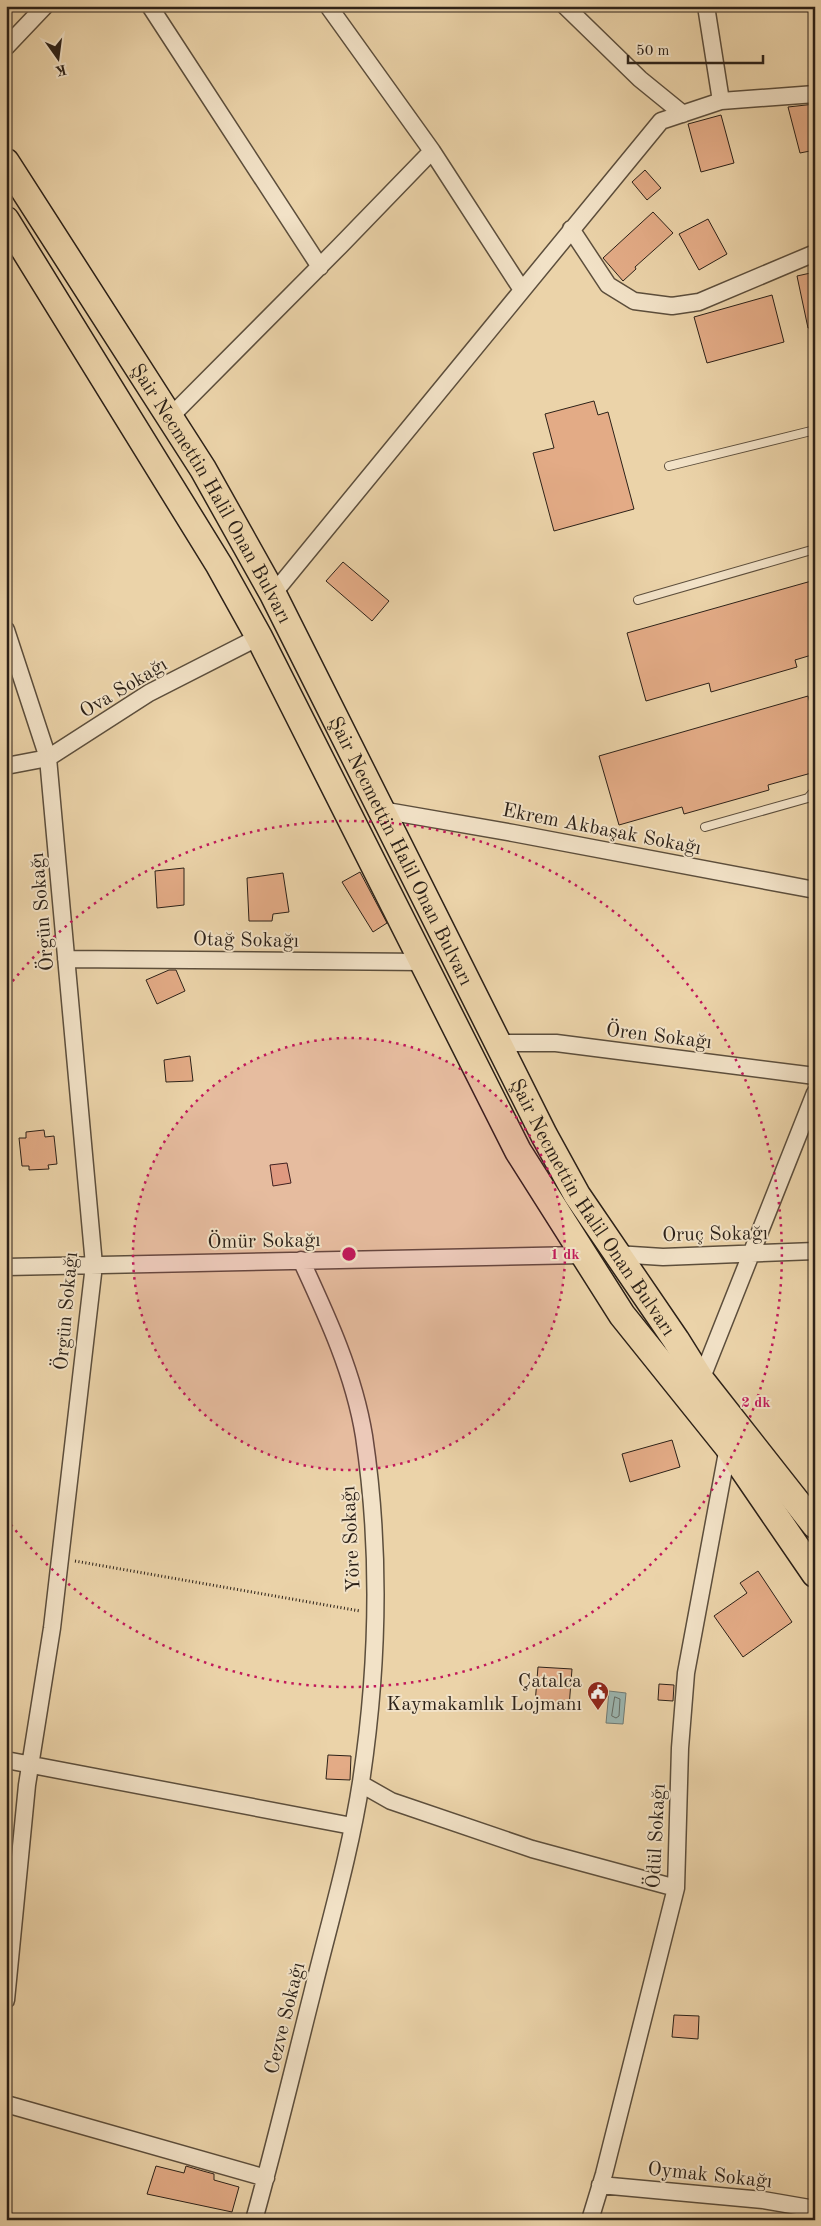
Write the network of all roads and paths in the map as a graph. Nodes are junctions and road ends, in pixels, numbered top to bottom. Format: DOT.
graph roads {
  1 [pos="45,6"];
  2 [pos="150,6"];
  3 [pos="328,6"];
  4 [pos="565,6"];
  5 [pos="706,6"];
  6 [pos="6,48"];
  7 [pos="815,94"];
  8 [pos="722,101"];
  9 [pos="683,114"];
  10 [pos="432,151"];
  11 [pos="6,162"];
  12 [pos="6,220"];
  13 [pos="572,229"];
  14 [pos="815,253"];
  15 [pos="320,266"];
  16 [pos="522,290"];
  17 [pos="170,417"];
  18 [pos="815,430"];
  19 [pos="669,466"];
  20 [pos="815,549"];
  21 [pos="272,594"];
  22 [pos="638,600"];
  23 [pos="6,630"];
  24 [pos="259,637"];
  25 [pos="48,758"];
  26 [pos="6,766"];
  27 [pos="815,790"];
  28 [pos="380,810"];
  29 [pos="705,827"];
  30 [pos="815,890"];
  31 [pos="66,959"];
  32 [pos="425,962"];
  33 [pos="498,1043"];
  34 [pos="815,1076"];
  35 [pos="815,1093"];
  36 [pos="815,1251"];
  37 [pos="616,1254"];
  38 [pos="752,1254"];
  39 [pos="583,1255"];
  40 [pos="300,1260"];
  41 [pos="94,1265"];
  42 [pos="6,1267"];
  43 [pos="701,1380"];
  44 [pos="728,1447"];
  45 [pos="815,1525"];
  46 [pos="60,1558"];
  47 [pos="815,1574"];
  48 [pos="374,1614"];
  49 [pos="6,1760"];
  50 [pos="30,1765"];
  51 [pos="361,1784"];
  52 [pos="352,1826"];
  53 [pos="676,1888"];
  54 [pos="6,2000"];
  55 [pos="6,2104"];
  56 [pos="266,2178"];
  57 [pos="600,2185"];
  58 [pos="815,2209"];
  59 [pos="254,2220"];
  60 [pos="590,2220"];
  1 -- 6 [label="street"];
  2 -- 15 [label="street"];
  3 -- 10 [label="street"];
  4 -- 9 [label="street"];
  5 -- 8 [label="street"];
  7 -- 8 [label="street"];
  8 -- 9 [label="street"];
  9 -- 13 [label="street"];
  10 -- 15 [label="street"];
  10 -- 16 [label="street"];
  11 -- 17 [label="main road, Şair Necmettin Halil Onan Bulvarı"];
  12 -- 24 [label="main road, Şair Necmettin Halil Onan Bulvarı"];
  13 -- 14 [label="street"];
  13 -- 16 [label="street"];
  15 -- 17 [label="street"];
  16 -- 21 [label="street"];
  17 -- 21 [label="main road, Şair Necmettin Halil Onan Bulvarı"];
  18 -- 19 [label="lane"];
  20 -- 22 [label="lane"];
  21 -- 28 [label="main road, Şair Necmettin Halil Onan Bulvarı"];
  23 -- 25 [label="street, Örgün Sokağı"];
  24 -- 25 [label="street, Ova Sokağı"];
  24 -- 32 [label="main road, Şair Necmettin Halil Onan Bulvarı"];
  25 -- 26 [label="street, Ova Sokağı"];
  25 -- 31 [label="street, Örgün Sokağı"];
  27 -- 29 [label="lane"];
  28 -- 30 [label="street, Ekrem Akbaşak Sokağı"];
  28 -- 33 [label="main road, Şair Necmettin Halil Onan Bulvarı"];
  31 -- 32 [label="street, Otağ Sokağı"];
  31 -- 41 [label="street, Örgün Sokağı"];
  32 -- 39 [label="main road, Şair Necmettin Halil Onan Bulvarı"];
  33 -- 34 [label="street, Ören Sokağı"];
  33 -- 37 [label="main road, Şair Necmettin Halil Onan Bulvarı"];
  35 -- 38 [label="street"];
  36 -- 38 [label="street, Oruç Sokağı"];
  37 -- 38 [label="street, Oruç Sokağı"];
  37 -- 43 [label="main road, Şair Necmettin Halil Onan Bulvarı"];
  38 -- 43 [label="street"];
  39 -- 40 [label="street, Ömür Sokağı"];
  39 -- 44 [label="main road, Şair Necmettin Halil Onan Bulvarı"];
  40 -- 41 [label="street, Ömür Sokağı"];
  40 -- 48 [label="street, Yöre Sokağı"];
  41 -- 42 [label="street, Ömür Sokağı"];
  41 -- 46 [label="street, Örgün Sokağı"];
  43 -- 45 [label="main road, Şair Necmettin Halil Onan Bulvarı"];
  44 -- 47 [label="main road, Şair Necmettin Halil Onan Bulvarı"];
  44 -- 53 [label="street, Ödül Sokağı"];
  46 -- 48 [label="path"];
  46 -- 50 [label="street, Örgün Sokağı"];
  48 -- 51 [label="street, Yöre Sokağı"];
  49 -- 50 [label="street"];
  50 -- 52 [label="street"];
  50 -- 54 [label="street, Örgün Sokağı"];
  51 -- 52 [label="street, Yöre Sokağı"];
  51 -- 53 [label="street"];
  52 -- 56 [label="street, Cezve Sokağı"];
  53 -- 57 [label="street, Ödül Sokağı"];
  55 -- 56 [label="street"];
  56 -- 59 [label="street, Cezve Sokağı"];
  57 -- 58 [label="street, Oymak Sokağı"];
  57 -- 60 [label="street, Ödül Sokağı"];
}
